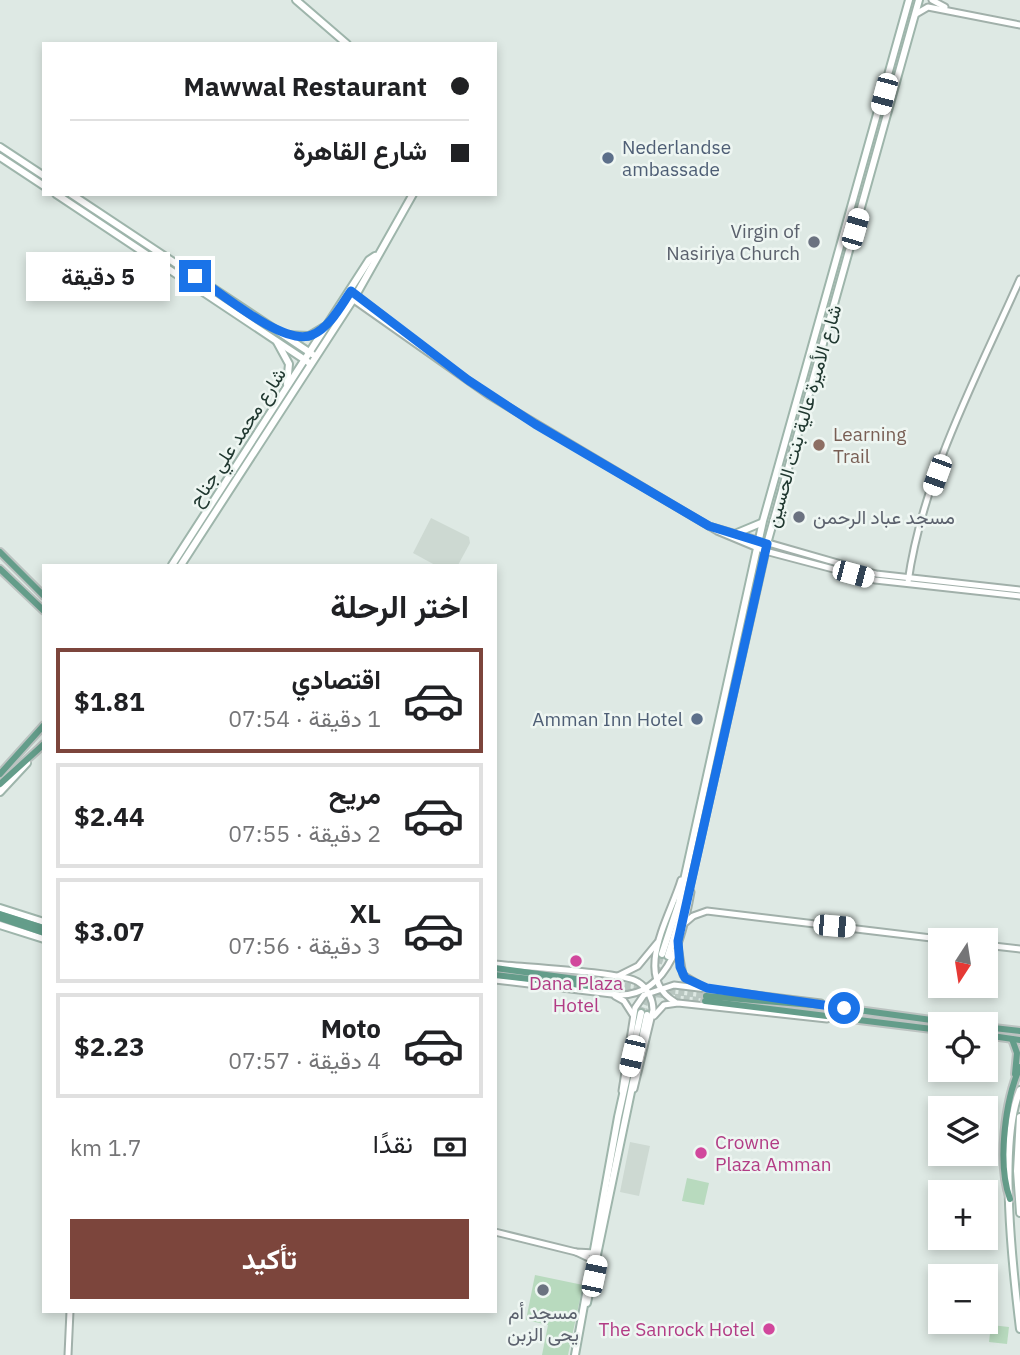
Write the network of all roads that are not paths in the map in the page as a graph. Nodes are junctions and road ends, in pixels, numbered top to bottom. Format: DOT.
graph roads {
  1 [pos="296,0"];
  2 [pos="909,0"];
  3 [pos="919,0"];
  4 [pos="932,0"];
  5 [pos="951,10"];
  6 [pos="915,15"];
  7 [pos="1020,25"];
  8 [pos="345,42"];
  9 [pos="888,79"];
  10 [pos="897,81"];
  11 [pos="0,147"];
  12 [pos="0,157"];
  13 [pos="42,175"];
  14 [pos="42,185"];
  15 [pos="59,196"];
  16 [pos="74,196"];
  17 [pos="413,196"];
  18 [pos="1020,279"];
  19 [pos="352,295"];
  20 [pos="328,324"];
  21 [pos="281,334"];
  22 [pos="276,341"];
  23 [pos="312,354"];
  24 [pos="308,361"];
  25 [pos="283,395"];
  26 [pos="763,521"];
  27 [pos="709,526"];
  28 [pos="737,533"];
  29 [pos="757,545"];
  30 [pos="766,547"];
  31 [pos="0,552"];
  32 [pos="173,564"];
  33 [pos="182,564"];
  34 [pos="0,569"];
  35 [pos="908,579"];
  36 [pos="1020,593"];
  37 [pos="42,594"];
  38 [pos="42,609"];
  39 [pos="42,727"];
  40 [pos="42,746"];
  41 [pos="29,760"];
  42 [pos="0,772"];
  43 [pos="0,784"];
  44 [pos="0,792"];
  45 [pos="693,854"];
  46 [pos="0,908"];
  47 [pos="0,916"];
  48 [pos="42,921"];
  49 [pos="684,924"];
  50 [pos="0,925"];
  51 [pos="42,929"];
  52 [pos="42,938"];
  53 [pos="928,938"];
  54 [pos="660,940"];
  55 [pos="678,941"];
  56 [pos="998,946"];
  57 [pos="1020,949"];
  58 [pos="665,955"];
  59 [pos="497,966"];
  60 [pos="497,966"];
  61 [pos="618,976"];
  62 [pos="497,978"];
  63 [pos="497,978"];
  64 [pos="657,979"];
  65 [pos="661,988"];
  66 [pos="646,991"];
  67 [pos="609,994"];
  68 [pos="706,995"];
  69 [pos="678,1003"];
  70 [pos="633,1015"];
  71 [pos="647,1016"];
  72 [pos="841,1018"];
  73 [pos="928,1020"];
  74 [pos="998,1028"];
  75 [pos="928,1029"];
  76 [pos="1020,1031"];
  77 [pos="998,1037"];
  78 [pos="1016,1040"];
  79 [pos="1020,1067"];
  80 [pos="1017,1088"];
  81 [pos="625,1101"];
  82 [pos="1020,1117"];
  83 [pos="1020,1213"];
  84 [pos="497,1232"];
  85 [pos="596,1257"];
  86 [pos="70,1313"];
  87 [pos="1020,1329"];
  88 [pos="68,1355"];
  89 [pos="575,1355"];
  1 -- 8 [label="main road"];
  2 -- 9 [label="main road, شارع الأميرة عالية بنت الحسين"];
  3 -- 6 [label="main road, شارع الأميرة عالية بنت الحسين"];
  4 -- 5 [label="street"];
  5 -- 6 [label="street"];
  5 -- 7 [label="street"];
  6 -- 10 [label="main road, شارع الأميرة عالية بنت الحسين"];
  9 -- 10 [label="main road"];
  9 -- 26 [label="main road, شارع الأميرة عالية بنت الحسين"];
  10 -- 30 [label="main road, شارع الأميرة عالية بنت الحسين"];
  11 -- 13 [label="main road"];
  12 -- 14 [label="main road"];
  15 -- 22 [label="main road"];
  16 -- 21 [label="main road"];
  17 -- 19 [label="main road, شارع محمد علي جناح"];
  18 -- 35 [label="street"];
  19 -- 20 [label="main road, شارع محمد علي جناح"];
  19 -- 23 [label="main road, شارع محمد علي جناح"];
  19 -- 27 [label="street"];
  20 -- 21 [label="main road"];
  20 -- 23 [label="main road, شارع محمد علي جناح"];
  21 -- 23 [label="main road"];
  22 -- 24 [label="main road"];
  22 -- 25 [label="main road"];
  23 -- 24 [label="main road, شارع محمد علي جناح"];
  24 -- 25 [label="main road, شارع محمد علي جناح"];
  24 -- 33 [label="main road, شارع محمد علي جناح"];
  25 -- 32 [label="main road, شارع محمد علي جناح"];
  26 -- 28 [label="main road"];
  26 -- 29 [label="main road, شارع الأميرة عالية بنت الحسين"];
  27 -- 28 [label="street"];
  27 -- 29 [label="street"];
  28 -- 29 [label="street"];
  29 -- 30 [label="street"];
  29 -- 45 [label="main road, شارع الأميرة عالية بنت الحسين"];
  30 -- 35 [label="street"];
  30 -- 45 [label="main road, شارع الأميرة عالية بنت الحسين"];
  31 -- 37 [label="main road"];
  34 -- 38 [label="main road"];
  35 -- 36 [label="street"];
  39 -- 42 [label="main road"];
  40 -- 41 [label="main road"];
  41 -- 43 [label="main road"];
  41 -- 44 [label="main road"];
  45 -- 49 [label="street"];
  45 -- 54 [label="street"];
  45 -- 58 [label="main road, شارع الأميرة عالية بنت الحسين"];
  46 -- 48 [label="main road"];
  47 -- 51 [label="main road"];
  49 -- 53 [label="street"];
  49 -- 55 [label="street"];
  50 -- 52 [label="main road"];
  54 -- 61 [label="street"];
  54 -- 64 [label="street"];
  55 -- 64 [label="street"];
  55 -- 68 [label="street"];
  56 -- 57 [label="street"];
  59 -- 61 [label="street"];
  60 -- 62 [label="main road"];
  61 -- 66 [label="street"];
  63 -- 67 [label="street"];
  64 -- 65 [label="street"];
  64 -- 66 [label="street"];
  65 -- 66 [label="street"];
  65 -- 68 [label="street"];
  65 -- 69 [label="street"];
  66 -- 67 [label="street"];
  66 -- 70 [label="street"];
  66 -- 71 [label="street"];
  67 -- 70 [label="street"];
  68 -- 72 [label="main road"];
  68 -- 73 [label="main road"];
  69 -- 71 [label="street"];
  69 -- 72 [label="street"];
  70 -- 81 [label="street"];
  71 -- 81 [label="main road"];
  71 -- 81 [label="street"];
  72 -- 75 [label="main road"];
  74 -- 76 [label="main road"];
  77 -- 78 [label="main road"];
  78 -- 80 [label="main road"];
  79 -- 80 [label="main road"];
  80 -- 87 [label="main road"];
  81 -- 85 [label="main road"];
  82 -- 83 [label="main road"];
  84 -- 85 [label="street"];
  85 -- 89 [label="main road"];
  86 -- 88 [label="street"];
}
